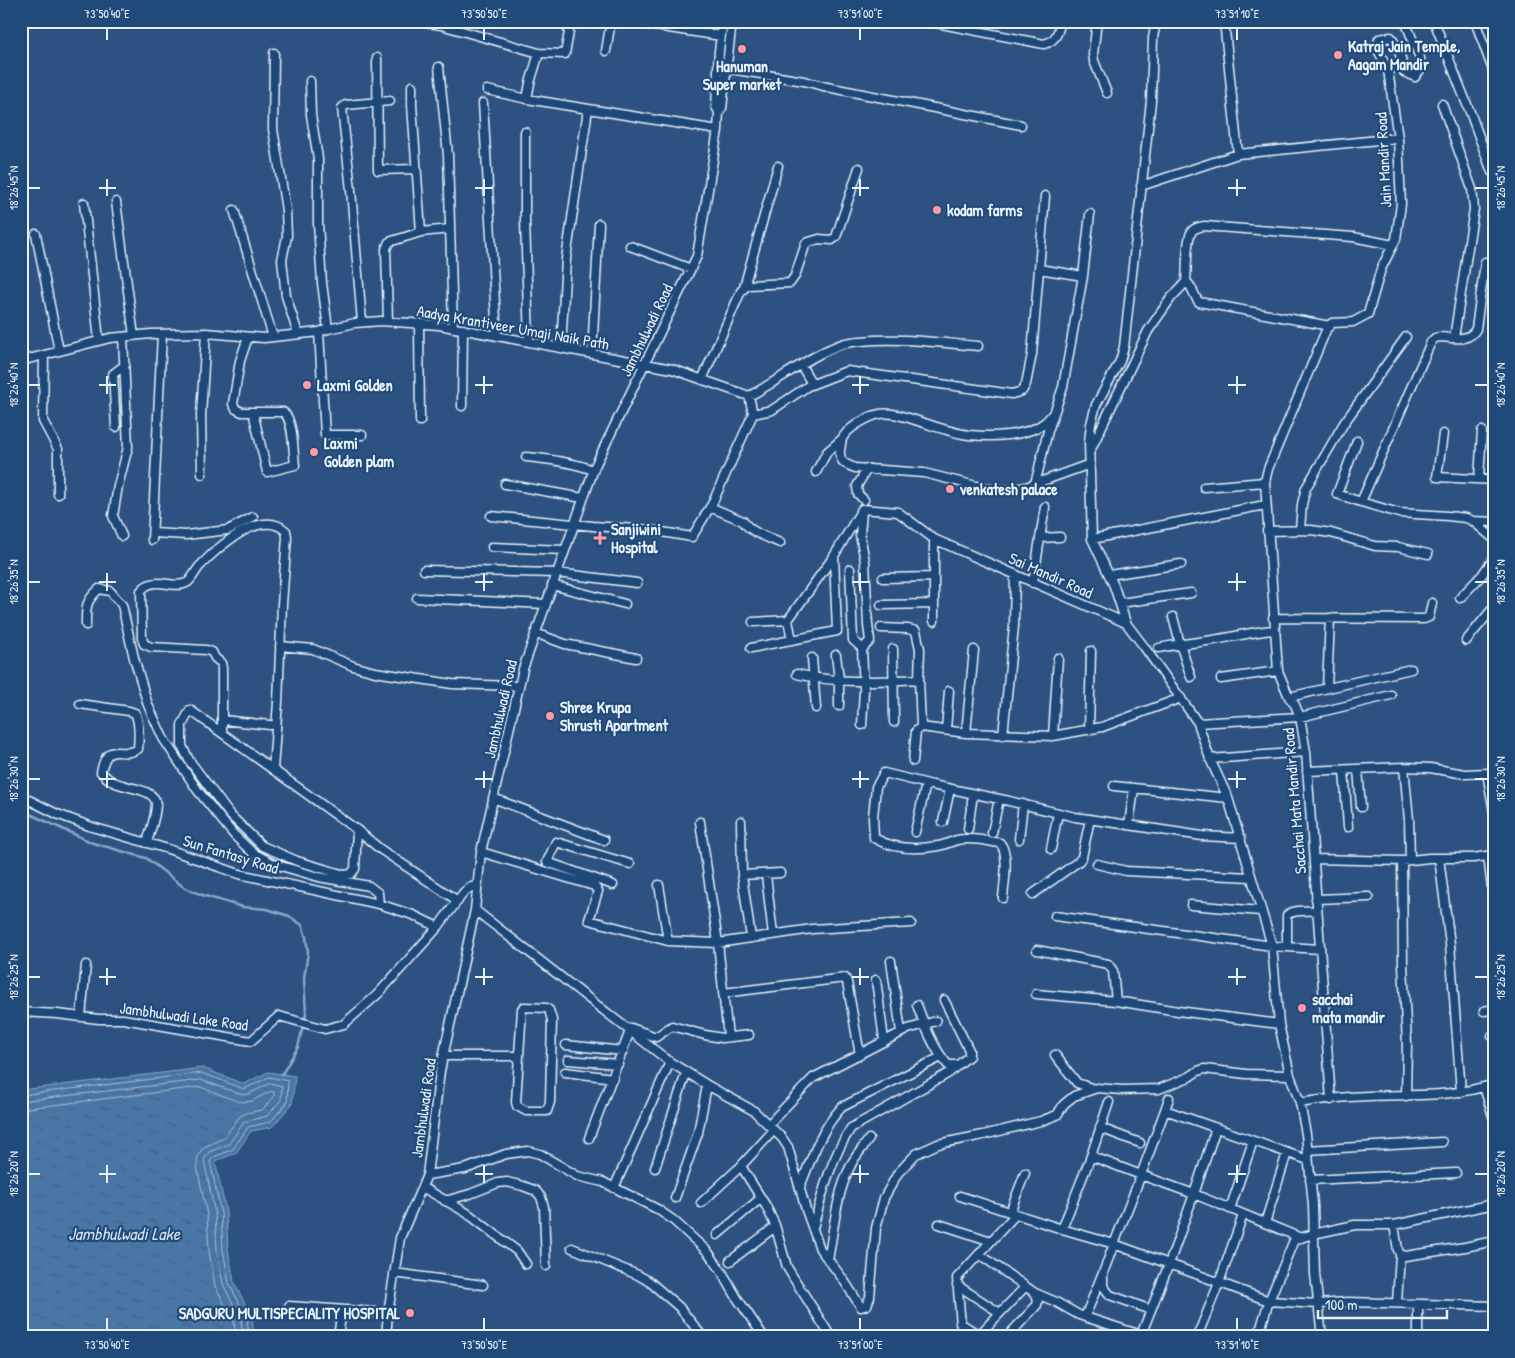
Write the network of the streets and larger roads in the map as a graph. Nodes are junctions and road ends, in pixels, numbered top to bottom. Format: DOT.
graph roads {
  1 [pos="429,21"];
  2 [pos="558,21"];
  3 [pos="611,21"];
  4 [pos="623,21"];
  5 [pos="723,21"];
  6 [pos="732,21"];
  7 [pos="926,21"];
  8 [pos="1060,21"];
  9 [pos="1097,21"];
  10 [pos="1156,21"];
  11 [pos="1224,21"];
  12 [pos="1406,21"];
  13 [pos="1434,21"];
  14 [pos="1475,21"];
  15 [pos="721,36"];
  16 [pos="606,51"];
  17 [pos="274,52"];
  18 [pos="539,53"];
  19 [pos="377,58"];
  20 [pos="438,67"];
  21 [pos="722,68"];
  22 [pos="1494,73"];
  23 [pos="310,81"];
  24 [pos="412,86"];
  25 [pos="487,90"];
  26 [pos="1107,93"];
  27 [pos="527,99"];
  28 [pos="390,101"];
  29 [pos="377,102"];
  30 [pos="483,103"];
  31 [pos="1442,104"];
  32 [pos="588,109"];
  33 [pos="1021,125"];
  34 [pos="718,130"];
  35 [pos="525,132"];
  36 [pos="1398,138"];
  37 [pos="1238,154"];
  38 [pos="778,166"];
  39 [pos="859,168"];
  40 [pos="416,169"];
  41 [pos="1492,172"];
  42 [pos="1141,186"];
  43 [pos="1045,196"];
  44 [pos="116,202"];
  45 [pos="84,203"];
  46 [pos="234,210"];
  47 [pos="1090,214"];
  48 [pos="599,224"];
  49 [pos="450,228"];
  50 [pos="421,232"];
  51 [pos="36,234"];
  52 [pos="1393,245"];
  53 [pos="630,246"];
  54 [pos="1486,262"];
  55 [pos="691,269"];
  56 [pos="1039,269"];
  57 [pos="1083,276"];
  58 [pos="1186,282"];
  59 [pos="744,287"];
  60 [pos="388,321"];
  61 [pos="362,322"];
  62 [pos="419,323"];
  63 [pos="1330,326"];
  64 [pos="328,328"];
  65 [pos="453,328"];
  66 [pos="463,329"];
  67 [pos="319,332"];
  68 [pos="206,333"];
  69 [pos="162,334"];
  70 [pos="298,334"];
  71 [pos="134,336"];
  72 [pos="496,336"];
  73 [pos="123,337"];
  74 [pos="248,337"];
  75 [pos="273,337"];
  76 [pos="1406,337"];
  77 [pos="1454,338"];
  78 [pos="99,340"];
  79 [pos="529,341"];
  80 [pos="978,346"];
  81 [pos="561,348"];
  82 [pos="59,351"];
  83 [pos="592,354"];
  84 [pos="44,355"];
  85 [pos="21,361"];
  86 [pos="645,364"];
  87 [pos="125,365"];
  88 [pos="800,365"];
  89 [pos="702,380"];
  90 [pos="812,384"];
  91 [pos="749,396"];
  92 [pos="462,406"];
  93 [pos="252,412"];
  94 [pos="1054,412"];
  95 [pos="753,414"];
  96 [pos="420,421"];
  97 [pos="116,428"];
  98 [pos="1482,432"];
  99 [pos="1443,434"];
  100 [pos="362,435"];
  101 [pos="842,439"];
  102 [pos="1356,441"];
  103 [pos="1089,454"];
  104 [pos="526,457"];
  105 [pos="1090,464"];
  106 [pos="867,468"];
  107 [pos="593,470"];
  108 [pos="816,472"];
  109 [pos="202,474"];
  110 [pos="1480,478"];
  111 [pos="1494,480"];
  112 [pos="1264,482"];
  113 [pos="506,484"];
  114 [pos="1035,484"];
  115 [pos="1204,487"];
  116 [pos="58,494"];
  117 [pos="583,498"];
  118 [pos="864,500"];
  119 [pos="1361,502"];
  120 [pos="1266,506"];
  121 [pos="710,507"];
  122 [pos="1045,508"];
  123 [pos="862,509"];
  124 [pos="491,516"];
  125 [pos="253,517"];
  126 [pos="1473,521"];
  127 [pos="1494,522"];
  128 [pos="574,524"];
  129 [pos="1300,530"];
  130 [pos="1267,531"];
  131 [pos="122,536"];
  132 [pos="1060,537"];
  133 [pos="1040,538"];
  134 [pos="1092,538"];
  135 [pos="934,539"];
  136 [pos="1494,539"];
  137 [pos="780,542"];
  138 [pos="492,546"];
  139 [pos="565,550"];
  140 [pos="1428,554"];
  141 [pos="834,556"];
  142 [pos="1494,558"];
  143 [pos="1181,564"];
  144 [pos="850,569"];
  145 [pos="424,570"];
  146 [pos="557,573"];
  147 [pos="1015,574"];
  148 [pos="1109,575"];
  149 [pos="933,577"];
  150 [pos="882,578"];
  151 [pos="636,583"];
  152 [pos="1033,583"];
  153 [pos="552,585"];
  154 [pos="1190,593"];
  155 [pos="417,598"];
  156 [pos="1460,598"];
  157 [pos="1120,603"];
  158 [pos="546,604"];
  159 [pos="625,604"];
  160 [pos="934,604"];
  161 [pos="1432,604"];
  162 [pos="881,605"];
  163 [pos="1494,607"];
  164 [pos="1173,617"];
  165 [pos="1274,618"];
  166 [pos="1330,618"];
  167 [pos="788,620"];
  168 [pos="934,621"];
  169 [pos="753,622"];
  170 [pos="1126,623"];
  171 [pos="86,625"];
  172 [pos="881,628"];
  173 [pos="1274,630"];
  174 [pos="535,633"];
  175 [pos="792,640"];
  176 [pos="1466,641"];
  177 [pos="1180,644"];
  178 [pos="280,646"];
  179 [pos="751,648"];
  180 [pos="1159,648"];
  181 [pos="863,649"];
  182 [pos="893,649"];
  183 [pos="974,650"];
  184 [pos="1091,651"];
  185 [pos="836,655"];
  186 [pos="636,658"];
  187 [pos="812,658"];
  188 [pos="1058,658"];
  189 [pos="1411,669"];
  190 [pos="1278,671"];
  191 [pos="797,674"];
  192 [pos="1192,677"];
  193 [pos="814,678"];
  194 [pos="839,679"];
  195 [pos="919,679"];
  196 [pos="1221,679"];
  197 [pos="893,680"];
  198 [pos="863,682"];
  199 [pos="519,686"];
  200 [pos="1327,688"];
  201 [pos="949,691"];
  202 [pos="1391,695"];
  203 [pos="1289,697"];
  204 [pos="1181,698"];
  205 [pos="80,704"];
  206 [pos="839,706"];
  207 [pos="816,708"];
  208 [pos="1300,717"];
  209 [pos="223,720"];
  210 [pos="894,722"];
  211 [pos="1198,724"];
  212 [pos="270,725"];
  213 [pos="862,725"];
  214 [pos="921,727"];
  215 [pos="946,730"];
  216 [pos="1089,730"];
  217 [pos="222,733"];
  218 [pos="966,733"];
  219 [pos="1003,735"];
  220 [pos="1054,736"];
  221 [pos="1306,752"];
  222 [pos="1210,759"];
  223 [pos="913,761"];
  224 [pos="1404,767"];
  225 [pos="273,769"];
  226 [pos="1358,769"];
  227 [pos="1344,770"];
  228 [pos="1308,771"];
  229 [pos="1490,772"];
  230 [pos="926,784"];
  231 [pos="1114,786"];
  232 [pos="1134,788"];
  233 [pos="950,789"];
  234 [pos="21,794"];
  235 [pos="973,794"];
  236 [pos="493,798"];
  237 [pos="1228,798"];
  238 [pos="999,799"];
  239 [pos="1023,804"];
  240 [pos="1361,807"];
  241 [pos="1494,812"];
  242 [pos="1058,813"];
  243 [pos="1090,819"];
  244 [pos="741,821"];
  245 [pos="700,822"];
  246 [pos="943,822"];
  247 [pos="1129,825"];
  248 [pos="1348,827"];
  249 [pos="968,829"];
  250 [pos="357,830"];
  251 [pos="915,832"];
  252 [pos="992,833"];
  253 [pos="1240,838"];
  254 [pos="1019,839"];
  255 [pos="604,840"];
  256 [pos="147,843"];
  257 [pos="1051,849"];
  258 [pos="481,852"];
  259 [pos="1491,855"];
  260 [pos="1439,858"];
  261 [pos="1314,859"];
  262 [pos="1406,861"];
  263 [pos="546,862"];
  264 [pos="630,864"];
  265 [pos="1097,864"];
  266 [pos="542,870"];
  267 [pos="780,873"];
  268 [pos="742,875"];
  269 [pos="766,875"];
  270 [pos="1251,876"];
  271 [pos="613,885"];
  272 [pos="659,885"];
  273 [pos="477,887"];
  274 [pos="1033,894"];
  275 [pos="1369,897"];
  276 [pos="1003,898"];
  277 [pos="1316,899"];
  278 [pos="458,901"];
  279 [pos="379,904"];
  280 [pos="1494,904"];
  281 [pos="1191,905"];
  282 [pos="475,910"];
  283 [pos="1260,911"];
  284 [pos="1317,911"];
  285 [pos="1055,916"];
  286 [pos="911,923"];
  287 [pos="438,927"];
  288 [pos="774,935"];
  289 [pos="750,938"];
  290 [pos="668,941"];
  291 [pos="718,943"];
  292 [pos="1272,946"];
  293 [pos="1287,947"];
  294 [pos="1320,949"];
  295 [pos="1037,950"];
  296 [pos="891,961"];
  297 [pos="86,966"];
  298 [pos="876,980"];
  299 [pos="723,993"];
  300 [pos="1036,994"];
  301 [pos="944,1000"];
  302 [pos="1116,1001"];
  303 [pos="917,1005"];
  304 [pos="1494,1009"];
  305 [pos="1484,1011"];
  306 [pos="21,1012"];
  307 [pos="81,1017"];
  308 [pos="936,1021"];
  309 [pos="924,1024"];
  310 [pos="1279,1024"];
  311 [pos="630,1031"];
  312 [pos="901,1032"];
  313 [pos="749,1035"];
  314 [pos="728,1037"];
  315 [pos="884,1040"];
  316 [pos="566,1045"];
  317 [pos="623,1051"];
  318 [pos="860,1054"];
  319 [pos="1055,1055"];
  320 [pos="444,1056"];
  321 [pos="519,1056"];
  322 [pos="941,1057"];
  323 [pos="568,1060"];
  324 [pos="670,1062"];
  325 [pos="618,1064"];
  326 [pos="958,1065"];
  327 [pos="565,1072"];
  328 [pos="686,1073"];
  329 [pos="1290,1074"];
  330 [pos="613,1078"];
  331 [pos="1494,1084"];
  332 [pos="707,1085"];
  333 [pos="1484,1087"];
  334 [pos="1094,1089"];
  335 [pos="1460,1092"];
  336 [pos="1406,1096"];
  337 [pos="1169,1098"];
  338 [pos="1331,1100"];
  339 [pos="1109,1102"];
  340 [pos="1300,1103"];
  341 [pos="1165,1110"];
  342 [pos="1494,1119"];
  343 [pos="771,1128"];
  344 [pos="1100,1128"];
  345 [pos="1216,1128"];
  346 [pos="589,1138"];
  347 [pos="869,1140"];
  348 [pos="1253,1141"];
  349 [pos="1442,1142"];
  350 [pos="1140,1143"];
  351 [pos="1307,1150"];
  352 [pos="1287,1153"];
  353 [pos="1091,1156"];
  354 [pos="1308,1160"];
  355 [pos="741,1166"];
  356 [pos="655,1168"];
  357 [pos="1025,1172"];
  358 [pos="1456,1173"];
  359 [pos="427,1175"];
  360 [pos="1142,1175"];
  361 [pos="1310,1180"];
  362 [pos="422,1187"];
  363 [pos="800,1187"];
  364 [pos="614,1188"];
  365 [pos="1194,1194"];
  366 [pos="960,1196"];
  367 [pos="675,1198"];
  368 [pos="761,1198"];
  369 [pos="445,1200"];
  370 [pos="701,1203"];
  371 [pos="1494,1204"];
  372 [pos="1230,1209"];
  373 [pos="1013,1213"];
  374 [pos="1242,1215"];
  375 [pos="1265,1223"];
  376 [pos="939,1224"];
  377 [pos="1394,1225"];
  378 [pos="776,1227"];
  379 [pos="813,1228"];
  380 [pos="1062,1229"];
  381 [pos="1313,1234"];
  382 [pos="717,1235"];
  383 [pos="1301,1238"];
  384 [pos="991,1240"];
  385 [pos="1494,1241"];
  386 [pos="1114,1244"];
  387 [pos="572,1248"];
  388 [pos="979,1254"];
  389 [pos="1400,1254"];
  390 [pos="828,1260"];
  391 [pos="730,1261"];
  392 [pos="526,1264"];
  393 [pos="1169,1264"];
  394 [pos="546,1266"];
  395 [pos="394,1273"];
  396 [pos="1103,1273"];
  397 [pos="1219,1283"];
  398 [pos="483,1285"];
  399 [pos="957,1285"];
  400 [pos="1025,1287"];
  401 [pos="1035,1293"];
  402 [pos="1269,1301"];
  403 [pos="1396,1303"];
  404 [pos="1318,1304"];
  405 [pos="1418,1304"];
  406 [pos="289,1306"];
  407 [pos="1494,1306"];
  408 [pos="342,1310"];
  409 [pos="1151,1310"];
  410 [pos="388,1313"];
  411 [pos="1000,1313"];
  412 [pos="1085,1317"];
  413 [pos="960,1322"];
  414 [pos="1418,1332"];
  415 [pos="978,1336"];
  416 [pos="1145,1336"];
  417 [pos="338,1337"];
  418 [pos="386,1337"];
  419 [pos="704,1337"];
  420 [pos="764,1337"];
  421 [pos="831,1337"];
  422 [pos="962,1337"];
  423 [pos="1007,1337"];
  424 [pos="1197,1337"];
  425 [pos="1258,1337"];
  426 [pos="1322,1337"];
  1 -- 18 [label="street"];
  2 -- 18 [label="street"];
  3 -- 16 [label="street"];
  4 -- 15 [label="street"];
  5 -- 15 [label="street, Jambhulwadi Road"];
  6 -- 21 [label="street, Jambhulwadi Road"];
  7 -- 8 [label="street"];
  9 -- 26 [label="street"];
  10 -- 42 [label="street"];
  11 -- 37 [label="street"];
  12 -- 36 [label="street, Jain Mandir Road"];
  13 -- 41 [label="street"];
  14 -- 22 [label="street"];
  15 -- 21 [label="street, Jambhulwadi Road"];
  17 -- 70 [label="street"];
  18 -- 27 [label="street"];
  19 -- 29 [label="street"];
  20 -- 49 [label="street"];
  21 -- 33 [label="street"];
  21 -- 34 [label="street, Jambhulwadi Road"];
  23 -- 64 [label="street"];
  24 -- 40 [label="street"];
  25 -- 27 [label="street"];
  27 -- 32 [label="street"];
  28 -- 29 [label="street"];
  29 -- 40 [label="street"];
  29 -- 61 [label="street"];
  30 -- 72 [label="street"];
  31 -- 77 [label="street"];
  32 -- 34 [label="street"];
  32 -- 81 [label="street"];
  34 -- 55 [label="street, Jambhulwadi Road"];
  35 -- 79 [label="street"];
  36 -- 37 [label="street"];
  36 -- 52 [label="street, Jain Mandir Road"];
  37 -- 42 [label="street"];
  38 -- 59 [label="street"];
  39 -- 59 [label="street"];
  40 -- 50 [label="street"];
  42 -- 103 [label="street"];
  43 -- 56 [label="street"];
  44 -- 71 [label="street"];
  45 -- 78 [label="street"];
  46 -- 75 [label="street"];
  47 -- 57 [label="street"];
  48 -- 83 [label="street"];
  49 -- 50 [label="street"];
  49 -- 65 [label="street"];
  50 -- 60 [label="street"];
  51 -- 82 [label="street"];
  52 -- 58 [label="street"];
  52 -- 63 [label="street, Jain Mandir Road"];
  53 -- 55 [label="street"];
  54 -- 77 [label="street"];
  55 -- 86 [label="street, Jambhulwadi Road"];
  56 -- 57 [label="street"];
  56 -- 90 [label="street"];
  57 -- 94 [label="street"];
  58 -- 63 [label="street"];
  58 -- 103 [label="street"];
  59 -- 89 [label="street"];
  60 -- 61 [label="street, Aadya Krantiveer Umaji Naik Path"];
  60 -- 62 [label="street, Aadya Krantiveer Umaji Naik Path"];
  61 -- 64 [label="street, Aadya Krantiveer Umaji Naik Path"];
  62 -- 65 [label="street, Aadya Krantiveer Umaji Naik Path"];
  62 -- 96 [label="street"];
  63 -- 112 [label="street"];
  64 -- 67 [label="street, Aadya Krantiveer Umaji Naik Path"];
  65 -- 66 [label="street, Aadya Krantiveer Umaji Naik Path"];
  66 -- 72 [label="street, Aadya Krantiveer Umaji Naik Path"];
  66 -- 92 [label="street"];
  67 -- 70 [label="street, Aadya Krantiveer Umaji Naik Path"];
  67 -- 100 [label="street"];
  68 -- 69 [label="street, Aadya Krantiveer Umaji Naik Path"];
  68 -- 74 [label="street, Aadya Krantiveer Umaji Naik Path"];
  68 -- 109 [label="street"];
  69 -- 71 [label="street, Aadya Krantiveer Umaji Naik Path"];
  69 -- 125 [label="street"];
  70 -- 75 [label="street, Aadya Krantiveer Umaji Naik Path"];
  71 -- 73 [label="street, Aadya Krantiveer Umaji Naik Path"];
  72 -- 79 [label="street, Aadya Krantiveer Umaji Naik Path"];
  73 -- 78 [label="street, Aadya Krantiveer Umaji Naik Path"];
  73 -- 87 [label="street"];
  74 -- 75 [label="street, Aadya Krantiveer Umaji Naik Path"];
  74 -- 93 [label="street"];
  76 -- 129 [label="street"];
  77 -- 119 [label="street"];
  78 -- 82 [label="street, Aadya Krantiveer Umaji Naik Path"];
  79 -- 81 [label="street, Aadya Krantiveer Umaji Naik Path"];
  80 -- 88 [label="street"];
  81 -- 83 [label="street, Aadya Krantiveer Umaji Naik Path"];
  82 -- 84 [label="street, Aadya Krantiveer Umaji Naik Path"];
  83 -- 86 [label="street, Aadya Krantiveer Umaji Naik Path"];
  84 -- 85 [label="street, Aadya Krantiveer Umaji Naik Path"];
  84 -- 116 [label="street"];
  86 -- 89 [label="street, Aadya Krantiveer Umaji Naik Path"];
  86 -- 107 [label="street, Jambhulwadi Road"];
  87 -- 97 [label="street"];
  87 -- 131 [label="street"];
  88 -- 90 [label="street"];
  88 -- 91 [label="street"];
  89 -- 91 [label="street, Aadya Krantiveer Umaji Naik Path"];
  90 -- 95 [label="street"];
  91 -- 95 [label="street"];
  93 -- 93 [label="street"];
  94 -- 101 [label="street"];
  94 -- 114 [label="street"];
  95 -- 121 [label="street"];
  98 -- 110 [label="street"];
  99 -- 110 [label="street"];
  101 -- 106 [label="street"];
  101 -- 108 [label="street"];
  102 -- 119 [label="street"];
  103 -- 105 [label="street"];
  104 -- 107 [label="street"];
  105 -- 114 [label="street"];
  105 -- 134 [label="street"];
  106 -- 114 [label="street"];
  106 -- 118 [label="street"];
  107 -- 117 [label="street, Jambhulwadi Road"];
  110 -- 111 [label="street"];
  112 -- 115 [label="street"];
  112 -- 120 [label="street"];
  113 -- 117 [label="street"];
  117 -- 128 [label="street, Jambhulwadi Road"];
  119 -- 126 [label="street"];
  120 -- 130 [label="street, Sacchai Mata Mandir Road"];
  120 -- 134 [label="street"];
  121 -- 128 [label="street"];
  121 -- 137 [label="street"];
  122 -- 133 [label="street"];
  123 -- 135 [label="street, Sai Mandir Road"];
  123 -- 141 [label="street"];
  123 -- 181 [label="street"];
  124 -- 128 [label="street"];
  126 -- 127 [label="street"];
  126 -- 136 [label="street"];
  128 -- 139 [label="street, Jambhulwadi Road"];
  129 -- 130 [label="street"];
  129 -- 140 [label="street"];
  130 -- 165 [label="street, Sacchai Mata Mandir Road"];
  132 -- 133 [label="street"];
  133 -- 152 [label="street"];
  134 -- 148 [label="street, Sai Mandir Road"];
  135 -- 147 [label="street, Sai Mandir Road"];
  135 -- 149 [label="street"];
  138 -- 139 [label="street"];
  139 -- 146 [label="street, Jambhulwadi Road"];
  141 -- 167 [label="street"];
  141 -- 175 [label="street"];
  142 -- 156 [label="street"];
  143 -- 148 [label="street"];
  144 -- 181 [label="street"];
  145 -- 146 [label="street"];
  146 -- 151 [label="street"];
  146 -- 153 [label="street, Jambhulwadi Road"];
  147 -- 152 [label="street, Sai Mandir Road"];
  147 -- 219 [label="street"];
  148 -- 157 [label="street, Sai Mandir Road"];
  149 -- 150 [label="street"];
  149 -- 160 [label="street"];
  152 -- 170 [label="street, Sai Mandir Road"];
  153 -- 158 [label="street, Jambhulwadi Road"];
  153 -- 159 [label="street"];
  154 -- 157 [label="street"];
  155 -- 158 [label="street"];
  157 -- 170 [label="street, Sai Mandir Road"];
  158 -- 174 [label="street, Jambhulwadi Road"];
  160 -- 162 [label="street"];
  160 -- 168 [label="street"];
  161 -- 166 [label="street"];
  163 -- 176 [label="street"];
  164 -- 177 [label="street"];
  165 -- 166 [label="street"];
  165 -- 173 [label="street, Sacchai Mata Mandir Road"];
  166 -- 200 [label="street"];
  167 -- 169 [label="street"];
  167 -- 175 [label="street"];
  170 -- 204 [label="street"];
  171 -- 279 [label="street"];
  172 -- 195 [label="street"];
  173 -- 177 [label="street"];
  173 -- 190 [label="street, Sacchai Mata Mandir Road"];
  174 -- 186 [label="street"];
  174 -- 199 [label="street, Jambhulwadi Road"];
  175 -- 179 [label="street"];
  177 -- 180 [label="street"];
  177 -- 192 [label="street"];
  178 -- 199 [label="street"];
  178 -- 209 [label="street"];
  178 -- 225 [label="street"];
  181 -- 198 [label="street"];
  182 -- 197 [label="street"];
  183 -- 218 [label="street"];
  184 -- 216 [label="street"];
  185 -- 194 [label="street"];
  187 -- 193 [label="street"];
  188 -- 220 [label="street"];
  189 -- 200 [label="street"];
  190 -- 196 [label="street"];
  190 -- 203 [label="street, Sacchai Mata Mandir Road"];
  191 -- 193 [label="street"];
  193 -- 194 [label="street"];
  193 -- 207 [label="street"];
  194 -- 198 [label="street"];
  194 -- 206 [label="street"];
  195 -- 197 [label="street"];
  195 -- 214 [label="street"];
  197 -- 198 [label="street"];
  197 -- 210 [label="street"];
  198 -- 213 [label="street"];
  199 -- 236 [label="street, Jambhulwadi Road"];
  200 -- 203 [label="street"];
  201 -- 215 [label="street"];
  202 -- 208 [label="street"];
  203 -- 208 [label="street, Sacchai Mata Mandir Road"];
  204 -- 211 [label="street"];
  204 -- 216 [label="street"];
  205 -- 256 [label="street"];
  208 -- 211 [label="street"];
  208 -- 221 [label="street, Sacchai Mata Mandir Road"];
  209 -- 212 [label="street"];
  209 -- 217 [label="street"];
  211 -- 222 [label="street"];
  214 -- 215 [label="street"];
  214 -- 223 [label="street"];
  215 -- 218 [label="street"];
  216 -- 220 [label="street"];
  217 -- 225 [label="street"];
  217 -- 250 [label="street"];
  218 -- 219 [label="street"];
  219 -- 220 [label="street"];
  221 -- 222 [label="street"];
  221 -- 228 [label="street, Sacchai Mata Mandir Road"];
  222 -- 237 [label="street"];
  224 -- 226 [label="street"];
  224 -- 229 [label="street"];
  224 -- 262 [label="street"];
  225 -- 250 [label="street"];
  226 -- 227 [label="street"];
  226 -- 240 [label="street"];
  227 -- 228 [label="street"];
  227 -- 248 [label="street"];
  228 -- 261 [label="street, Sacchai Mata Mandir Road"];
  229 -- 241 [label="street"];
  230 -- 233 [label="street"];
  230 -- 251 [label="street"];
  230 -- 276 [label="street"];
  231 -- 232 [label="street"];
  232 -- 237 [label="street"];
  232 -- 247 [label="street"];
  233 -- 235 [label="street"];
  233 -- 246 [label="street"];
  234 -- 256 [label="street, Sun Fantasy Road"];
  235 -- 238 [label="street"];
  235 -- 249 [label="street"];
  236 -- 255 [label="street"];
  236 -- 258 [label="street, Jambhulwadi Road"];
  237 -- 253 [label="street"];
  238 -- 239 [label="street"];
  238 -- 252 [label="street"];
  239 -- 242 [label="street"];
  239 -- 254 [label="street"];
  242 -- 243 [label="street"];
  242 -- 257 [label="street"];
  243 -- 247 [label="street"];
  243 -- 274 [label="street"];
  244 -- 268 [label="street"];
  245 -- 291 [label="street"];
  247 -- 253 [label="street"];
  250 -- 278 [label="street"];
  253 -- 270 [label="street"];
  256 -- 279 [label="street, Sun Fantasy Road"];
  258 -- 266 [label="street"];
  258 -- 273 [label="street, Jambhulwadi Road"];
  259 -- 260 [label="street"];
  259 -- 280 [label="street"];
  260 -- 262 [label="street"];
  260 -- 335 [label="street"];
  261 -- 262 [label="street"];
  261 -- 277 [label="street, Sacchai Mata Mandir Road"];
  262 -- 336 [label="street"];
  263 -- 264 [label="street"];
  263 -- 266 [label="street"];
  263 -- 271 [label="street"];
  265 -- 270 [label="street"];
  266 -- 290 [label="street"];
  267 -- 269 [label="street"];
  268 -- 269 [label="street"];
  268 -- 289 [label="street"];
  269 -- 288 [label="street"];
  270 -- 283 [label="street"];
  272 -- 290 [label="street"];
  273 -- 278 [label="street, Jambhulwadi Lake Road"];
  273 -- 282 [label="street, Jambhulwadi Road"];
  275 -- 277 [label="street"];
  277 -- 284 [label="street, Sacchai Mata Mandir Road"];
  278 -- 287 [label="street, Jambhulwadi Lake Road"];
  279 -- 287 [label="street, Sun Fantasy Road"];
  281 -- 283 [label="street"];
  282 -- 311 [label="street"];
  282 -- 320 [label="street, Jambhulwadi Road"];
  283 -- 292 [label="street"];
  284 -- 293 [label="street"];
  284 -- 294 [label="street, Sacchai Mata Mandir Road"];
  285 -- 292 [label="street"];
  286 -- 288 [label="street"];
  287 -- 307 [label="street, Jambhulwadi Lake Road"];
  288 -- 289 [label="street"];
  289 -- 291 [label="street"];
  290 -- 291 [label="street"];
  291 -- 299 [label="street"];
  292 -- 293 [label="street"];
  292 -- 310 [label="street"];
  293 -- 294 [label="street"];
  294 -- 338 [label="street, Sacchai Mata Mandir Road"];
  295 -- 302 [label="street"];
  296 -- 312 [label="street"];
  297 -- 307 [label="street"];
  298 -- 315 [label="street"];
  299 -- 314 [label="street"];
  299 -- 318 [label="street"];
  300 -- 302 [label="street"];
  301 -- 326 [label="street"];
  302 -- 310 [label="street"];
  303 -- 309 [label="street"];
  304 -- 305 [label="street"];
  306 -- 307 [label="street, Jambhulwadi Lake Road"];
  308 -- 309 [label="street"];
  309 -- 312 [label="street"];
  309 -- 322 [label="street"];
  310 -- 329 [label="street"];
  311 -- 314 [label="street"];
  311 -- 317 [label="street"];
  311 -- 324 [label="street"];
  312 -- 315 [label="street"];
  313 -- 314 [label="street"];
  315 -- 318 [label="street"];
  316 -- 317 [label="street"];
  317 -- 325 [label="street"];
  318 -- 343 [label="street"];
  319 -- 334 [label="street"];
  320 -- 321 [label="street"];
  320 -- 359 [label="street, Jambhulwadi Road"];
  321 -- 321 [label="street"];
  322 -- 326 [label="street"];
  322 -- 363 [label="street"];
  323 -- 325 [label="street"];
  324 -- 328 [label="street"];
  324 -- 364 [label="street"];
  325 -- 330 [label="street"];
  326 -- 379 [label="street"];
  327 -- 330 [label="street"];
  328 -- 332 [label="street"];
  328 -- 356 [label="street"];
  329 -- 334 [label="street"];
  329 -- 340 [label="street"];
  330 -- 346 [label="street"];
  331 -- 333 [label="street"];
  332 -- 343 [label="street"];
  332 -- 367 [label="street"];
  333 -- 335 [label="street"];
  333 -- 342 [label="street"];
  334 -- 390 [label="street"];
  335 -- 336 [label="street"];
  336 -- 338 [label="street"];
  337 -- 341 [label="street"];
  338 -- 340 [label="street"];
  339 -- 344 [label="street"];
  340 -- 351 [label="street"];
  341 -- 345 [label="street"];
  341 -- 360 [label="street"];
  343 -- 355 [label="street"];
  343 -- 363 [label="street"];
  344 -- 350 [label="street"];
  344 -- 353 [label="street"];
  345 -- 348 [label="street"];
  345 -- 365 [label="street"];
  347 -- 390 [label="street"];
  348 -- 352 [label="street"];
  348 -- 372 [label="street"];
  349 -- 351 [label="street"];
  351 -- 354 [label="street"];
  352 -- 354 [label="street"];
  352 -- 375 [label="street"];
  353 -- 360 [label="street"];
  353 -- 380 [label="street"];
  354 -- 361 [label="street"];
  355 -- 368 [label="street"];
  355 -- 370 [label="street"];
  357 -- 373 [label="street"];
  358 -- 361 [label="street"];
  359 -- 362 [label="street, Jambhulwadi Road"];
  359 -- 364 [label="street"];
  360 -- 365 [label="street"];
  360 -- 386 [label="street"];
  361 -- 381 [label="street"];
  362 -- 369 [label="street"];
  362 -- 395 [label="street, Jambhulwadi Road"];
  363 -- 379 [label="street"];
  364 -- 420 [label="street"];
  365 -- 372 [label="street"];
  365 -- 393 [label="street"];
  366 -- 373 [label="street"];
  368 -- 378 [label="street"];
  368 -- 382 [label="street"];
  369 -- 392 [label="street"];
  369 -- 394 [label="street"];
  371 -- 377 [label="street"];
  372 -- 374 [label="street"];
  373 -- 380 [label="street"];
  373 -- 384 [label="street"];
  374 -- 375 [label="street"];
  374 -- 397 [label="street"];
  375 -- 383 [label="street"];
  376 -- 384 [label="street"];
  377 -- 381 [label="street"];
  377 -- 389 [label="street"];
  378 -- 391 [label="street"];
  378 -- 421 [label="street"];
  379 -- 390 [label="street"];
  380 -- 386 [label="street"];
  381 -- 383 [label="street"];
  381 -- 404 [label="street"];
  383 -- 402 [label="street"];
  384 -- 388 [label="street"];
  385 -- 389 [label="street"];
  386 -- 393 [label="street"];
  386 -- 396 [label="street"];
  387 -- 419 [label="street"];
  388 -- 399 [label="street"];
  388 -- 400 [label="street"];
  389 -- 403 [label="street"];
  393 -- 397 [label="street"];
  393 -- 409 [label="street"];
  395 -- 398 [label="street"];
  395 -- 410 [label="street, Jambhulwadi Road"];
  396 -- 409 [label="street"];
  396 -- 412 [label="street"];
  397 -- 402 [label="street"];
  397 -- 424 [label="street"];
  399 -- 411 [label="street"];
  399 -- 413 [label="street"];
  400 -- 401 [label="street"];
  400 -- 411 [label="street"];
  401 -- 412 [label="street"];
  401 -- 423 [label="street"];
  402 -- 404 [label="street"];
  402 -- 425 [label="street"];
  403 -- 404 [label="street"];
  403 -- 405 [label="street"];
  404 -- 426 [label="street"];
  405 -- 407 [label="street"];
  405 -- 414 [label="street"];
  406 -- 408 [label="street"];
  408 -- 410 [label="street"];
  408 -- 417 [label="street"];
  409 -- 416 [label="street"];
  410 -- 418 [label="street, Jambhulwadi Road"];
  411 -- 415 [label="street"];
  412 -- 416 [label="street"];
  413 -- 415 [label="street"];
  413 -- 422 [label="street"];
}
